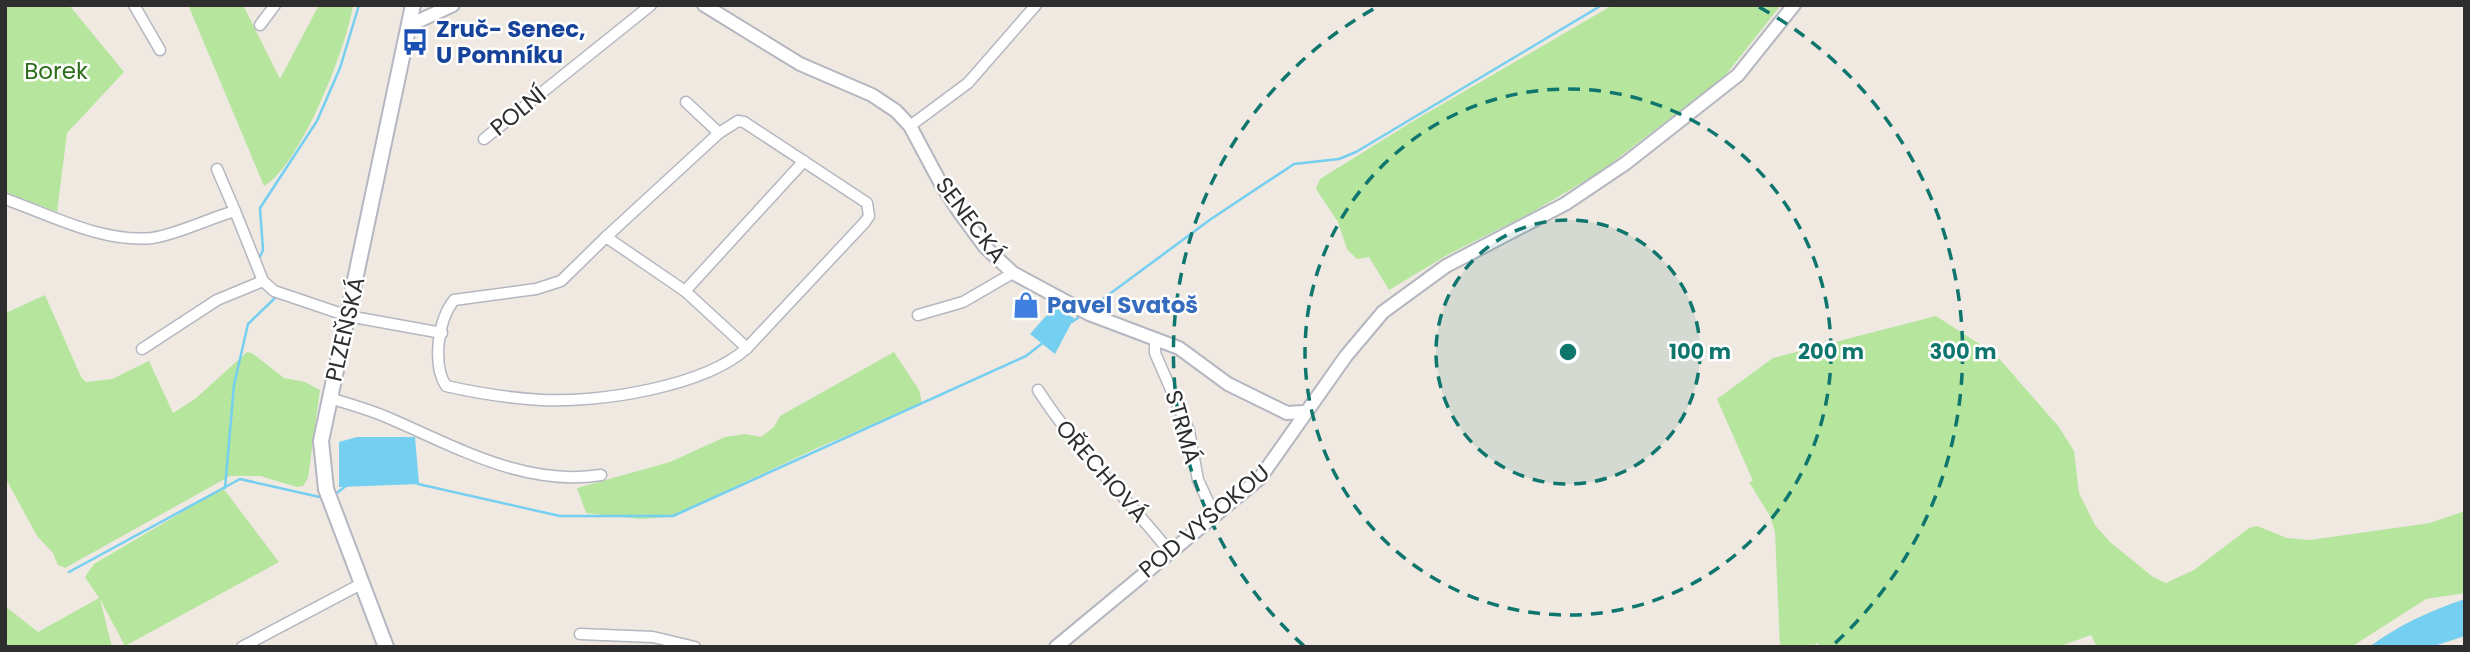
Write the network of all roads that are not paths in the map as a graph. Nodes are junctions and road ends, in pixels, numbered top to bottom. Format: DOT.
graph roads {
  1 [pos="134,5"];
  2 [pos="275,5"];
  3 [pos="413,5"];
  4 [pos="453,5"];
  5 [pos="651,5"];
  6 [pos="704,5"];
  7 [pos="1036,5"];
  8 [pos="1794,5"];
  9 [pos="260,25"];
  10 [pos="410,25"];
  11 [pos="160,50"];
  12 [pos="686,102"];
  13 [pos="910,126"];
  14 [pos="719,133"];
  15 [pos="484,139"];
  16 [pos="804,161"];
  17 [pos="217,169"];
  18 [pos="5,199"];
  19 [pos="235,211"];
  20 [pos="606,236"];
  21 [pos="1013,273"];
  22 [pos="263,281"];
  23 [pos="685,291"];
  24 [pos="918,315"];
  25 [pos="348,316"];
  26 [pos="442,333"];
  27 [pos="1154,340"];
  28 [pos="747,348"];
  29 [pos="142,349"];
  30 [pos="1038,390"];
  31 [pos="329,398"];
  32 [pos="1304,412"];
  33 [pos="601,475"];
  34 [pos="1214,514"];
  35 [pos="1169,551"];
  36 [pos="361,584"];
  37 [pos="580,634"];
  38 [pos="652,642"];
  39 [pos="385,646"];
  40 [pos="242,647"];
  41 [pos="695,647"];
  42 [pos="1056,647"];
  1 -- 11 [label="street"];
  2 -- 9 [label="street"];
  3 -- 10 [label="main road, PLZEŇSKÁ"];
  4 -- 10 [label="street"];
  5 -- 15 [label="street, POLNÍ"];
  6 -- 13 [label="street, SENECKÁ"];
  7 -- 13 [label="street"];
  8 -- 32 [label="street, POD VYSOKOU"];
  10 -- 25 [label="main road, PLZEŇSKÁ"];
  12 -- 14 [label="street"];
  13 -- 21 [label="street, SENECKÁ"];
  14 -- 16 [label="street"];
  14 -- 20 [label="street"];
  16 -- 23 [label="street"];
  16 -- 28 [label="street"];
  17 -- 19 [label="street"];
  18 -- 19 [label="street"];
  19 -- 22 [label="street"];
  20 -- 23 [label="street"];
  20 -- 26 [label="street"];
  21 -- 24 [label="street"];
  21 -- 27 [label="street, SENECKÁ"];
  22 -- 25 [label="street"];
  22 -- 29 [label="street"];
  23 -- 28 [label="street"];
  25 -- 26 [label="street"];
  25 -- 31 [label="main road, PLZEŇSKÁ"];
  26 -- 28 [label="street"];
  27 -- 32 [label="street, SENECKÁ"];
  27 -- 34 [label="street, STRMÁ"];
  30 -- 35 [label="street, OŘECHOVÁ"];
  31 -- 33 [label="street"];
  31 -- 36 [label="main road, PLZEŇSKÁ"];
  32 -- 34 [label="street, POD VYSOKOU"];
  34 -- 35 [label="street, POD VYSOKOU"];
  35 -- 42 [label="street, POD VYSOKOU"];
  36 -- 39 [label="main road, PLZEŇSKÁ"];
  36 -- 40 [label="street"];
  37 -- 38 [label="street"];
  38 -- 41 [label="street"];
}
